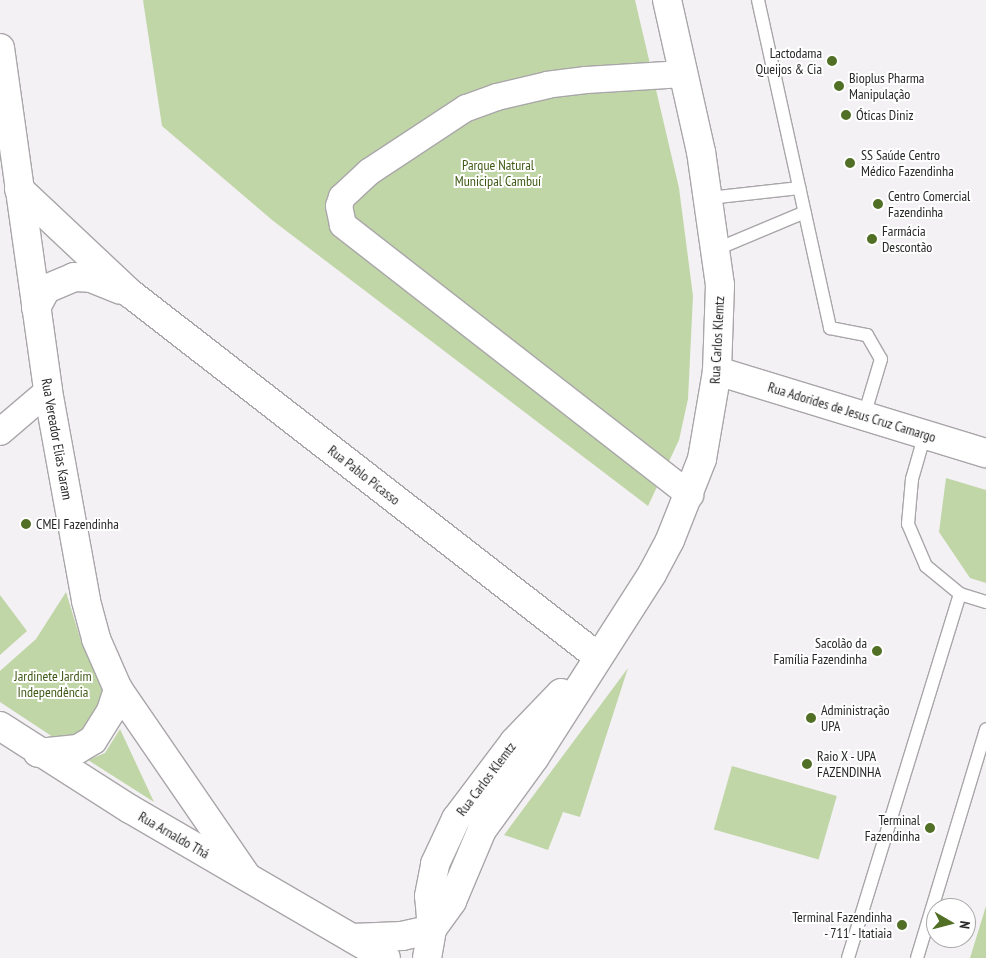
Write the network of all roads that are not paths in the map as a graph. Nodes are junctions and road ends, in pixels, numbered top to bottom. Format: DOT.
graph roads {
  1 [pos="667,0"];
  2 [pos="758,0"];
  3 [pos="0,48"];
  4 [pos="683,74"];
  5 [pos="799,188"];
  6 [pos="19,189"];
  7 [pos="709,198"];
  8 [pos="805,212"];
  9 [pos="717,249"];
  10 [pos="131,294"];
  11 [pos="36,308"];
  12 [pos="717,371"];
  13 [pos="48,391"];
  14 [pos="864,416"];
  15 [pos="0,432"];
  16 [pos="925,434"];
  17 [pos="986,453"];
  18 [pos="690,495"];
  19 [pos="960,594"];
  20 [pos="986,602"];
  21 [pos="597,656"];
  22 [pos="118,689"];
  23 [pos="0,726"];
  24 [pos="986,729"];
  25 [pos="38,753"];
  26 [pos="247,877"];
  27 [pos="351,938"];
  28 [pos="432,950"];
  29 [pos="386,958"];
  30 [pos="848,958"];
  31 [pos="917,958"];
  1 -- 4 [label="main road, Rua Carlos Klemtz"];
  2 -- 5 [label="lane"];
  3 -- 6 [label="main road, Rua Vereador Elias Karam"];
  4 -- 7 [label="main road, Rua Carlos Klemtz"];
  4 -- 18 [label="street"];
  5 -- 7 [label="lane"];
  5 -- 8 [label="lane"];
  6 -- 10 [label="main road, Rua Pablo Picasso"];
  6 -- 11 [label="main road, Rua Vereador Elias Karam"];
  7 -- 9 [label="main road, Rua Carlos Klemtz"];
  8 -- 9 [label="lane"];
  8 -- 14 [label="lane"];
  9 -- 12 [label="main road, Rua Carlos Klemtz"];
  10 -- 11 [label="main road, Rua Pablo Picasso"];
  10 -- 21 [label="main road, Rua Pablo Picasso"];
  11 -- 13 [label="main road, Rua Vereador Elias Karam"];
  12 -- 14 [label="main road, Rua Adorides de Jesus Cruz Camargo"];
  12 -- 18 [label="main road, Rua Carlos Klemtz"];
  13 -- 15 [label="street"];
  13 -- 22 [label="main road, Rua Vereador Elias Karam"];
  14 -- 16 [label="main road, Rua Adorides de Jesus Cruz Camargo"];
  16 -- 17 [label="main road, Rua Adorides de Jesus Cruz Camargo"];
  16 -- 19 [label="lane"];
  18 -- 21 [label="main road, Rua Carlos Klemtz"];
  19 -- 20 [label="lane"];
  19 -- 30 [label="lane"];
  21 -- 28 [label="main road, Rua Carlos Klemtz"];
  22 -- 25 [label="main road"];
  22 -- 26 [label="main road, Rua Vereador Elias Karam"];
  23 -- 25 [label="main road, Rua Arnaldo Thá"];
  24 -- 31 [label="lane"];
  25 -- 26 [label="main road, Rua Arnaldo Thá"];
  26 -- 27 [label="main road, Rua Arnaldo Thá"];
  27 -- 28 [label="main road"];
  27 -- 29 [label="main road, Rua Arnaldo Thá"];
}
